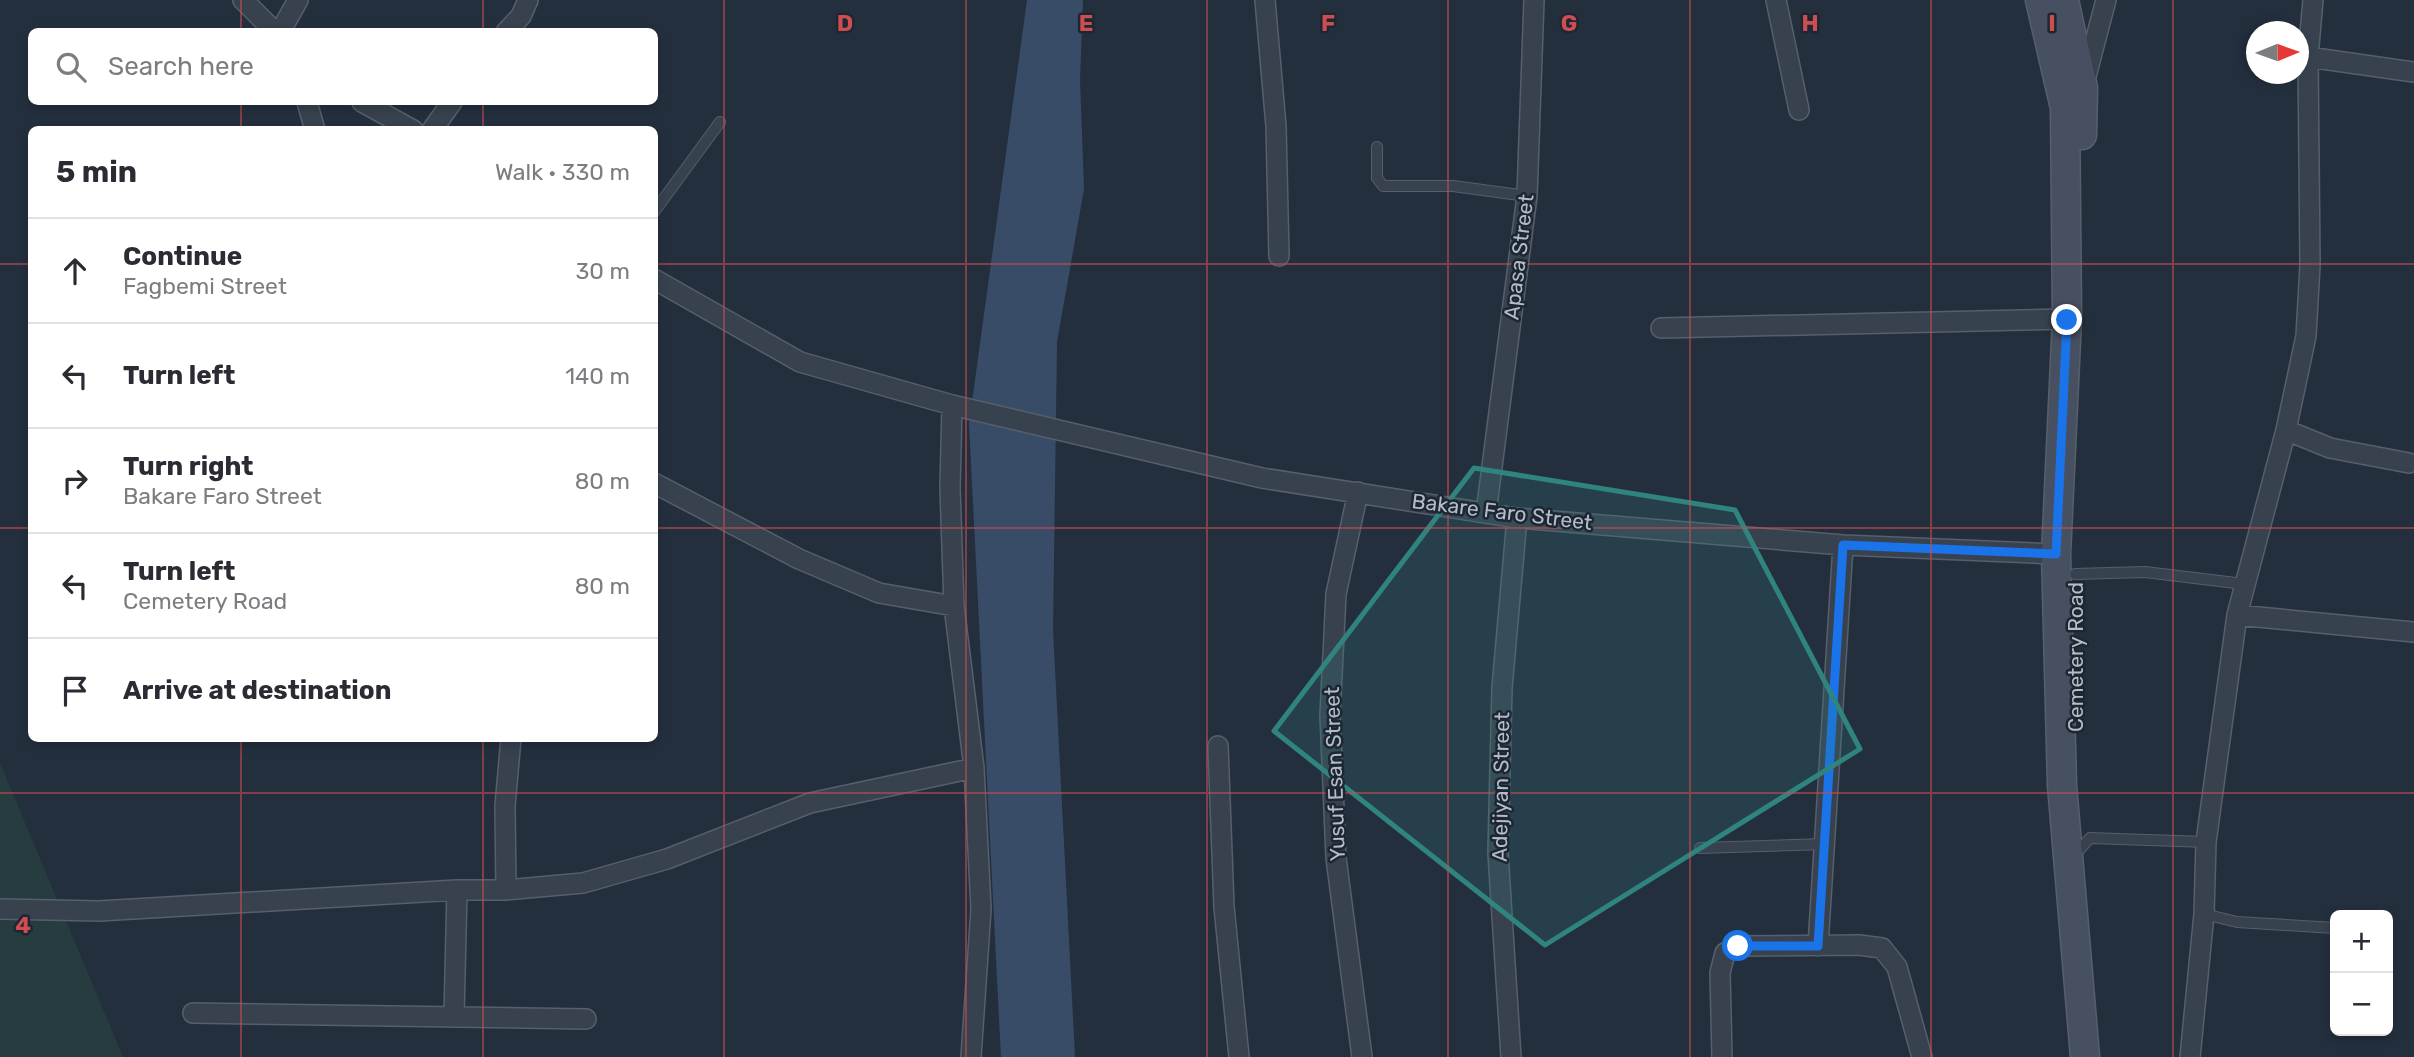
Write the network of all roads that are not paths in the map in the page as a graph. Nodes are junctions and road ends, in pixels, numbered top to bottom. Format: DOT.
graph roads {
  1 [pos="243,0"];
  2 [pos="298,0"];
  3 [pos="528,0"];
  4 [pos="1265,0"];
  5 [pos="1534,0"];
  6 [pos="1776,0"];
  7 [pos="2040,0"];
  8 [pos="2064,0"];
  9 [pos="2106,0"];
  10 [pos="2312,0"];
  11 [pos="271,28"];
  12 [pos="283,28"];
  13 [pos="510,28"];
  14 [pos="2309,43"];
  15 [pos="2309,57"];
  16 [pos="2414,72"];
  17 [pos="2308,84"];
  18 [pos="2074,98"];
  19 [pos="307,105"];
  20 [pos="367,105"];
  21 [pos="451,105"];
  22 [pos="1799,110"];
  23 [pos="720,122"];
  24 [pos="314,126"];
  25 [pos="406,126"];
  26 [pos="435,126"];
  27 [pos="1377,147"];
  28 [pos="1527,196"];
  29 [pos="658,207"];
  30 [pos="1279,256"];
  31 [pos="658,288"];
  32 [pos="2067,320"];
  33 [pos="1661,328"];
  34 [pos="955,406"];
  35 [pos="2286,430"];
  36 [pos="2409,463"];
  37 [pos="658,485"];
  38 [pos="1358,492"];
  39 [pos="1486,513"];
  40 [pos="1517,518"];
  41 [pos="1843,545"];
  42 [pos="2066,564"];
  43 [pos="2244,584"];
  44 [pos="954,606"];
  45 [pos="2236,615"];
  46 [pos="2414,632"];
  47 [pos="512,742"];
  48 [pos="1218,746"];
  49 [pos="974,768"];
  50 [pos="2206,842"];
  51 [pos="1826,844"];
  52 [pos="1700,848"];
  53 [pos="2080,849"];
  54 [pos="457,890"];
  55 [pos="506,890"];
  56 [pos="0,909"];
  57 [pos="2204,914"];
  58 [pos="2330,928"];
  59 [pos="1818,946"];
  60 [pos="193,1013"];
  61 [pos="454,1016"];
  62 [pos="586,1019"];
  63 [pos="971,1057"];
  64 [pos="1239,1057"];
  65 [pos="1362,1057"];
  66 [pos="1511,1057"];
  67 [pos="1721,1057"];
  68 [pos="1922,1057"];
  69 [pos="2085,1057"];
  70 [pos="2099,1057"];
  71 [pos="2190,1057"];
  1 -- 11 [label="street"];
  2 -- 12 [label="street"];
  3 -- 13 [label="street"];
  4 -- 30 [label="street"];
  5 -- 28 [label="street, Apasa Street"];
  6 -- 22 [label="street"];
  7 -- 18 [label="main road"];
  8 -- 18 [label="main road"];
  9 -- 18 [label="street"];
  10 -- 14 [label="street"];
  15 -- 16 [label="street"];
  17 -- 35 [label="street"];
  18 -- 32 [label="main road, Cemetery Road"];
  18 -- 42 [label="main road, Cemetery Road"];
  19 -- 24 [label="street"];
  20 -- 25 [label="street"];
  21 -- 26 [label="street"];
  23 -- 29 [label="lane"];
  27 -- 28 [label="lane"];
  28 -- 39 [label="street, Apasa Street"];
  31 -- 34 [label="street, Bakare Faro Street"];
  32 -- 33 [label="street"];
  32 -- 42 [label="main road, Cemetery Road"];
  34 -- 38 [label="street, Bakare Faro Street"];
  34 -- 44 [label="street"];
  35 -- 36 [label="street"];
  35 -- 43 [label="street"];
  37 -- 44 [label="street"];
  38 -- 39 [label="street, Bakare Faro Street"];
  38 -- 65 [label="street, Yusuf Esan Street"];
  39 -- 40 [label="street, Bakare Faro Street"];
  40 -- 41 [label="street, Bakare Faro Street"];
  40 -- 66 [label="street, Adejiyan Street"];
  41 -- 42 [label="street, Bakare Faro Street"];
  41 -- 51 [label="street"];
  42 -- 43 [label="lane"];
  42 -- 53 [label="main road, Cemetery Road"];
  42 -- 69 [label="main road, Cemetery Road"];
  43 -- 45 [label="street"];
  44 -- 49 [label="street"];
  45 -- 46 [label="street"];
  45 -- 50 [label="street"];
  47 -- 55 [label="street"];
  48 -- 64 [label="street"];
  49 -- 55 [label="street"];
  49 -- 63 [label="street"];
  50 -- 53 [label="lane"];
  50 -- 57 [label="street"];
  51 -- 52 [label="lane"];
  51 -- 59 [label="street"];
  53 -- 70 [label="main road, Cemetery Road"];
  54 -- 55 [label="street"];
  54 -- 56 [label="street"];
  54 -- 61 [label="street"];
  57 -- 58 [label="lane"];
  57 -- 71 [label="street"];
  59 -- 67 [label="street"];
  59 -- 68 [label="street"];
  60 -- 61 [label="street"];
  61 -- 62 [label="street"];
}
